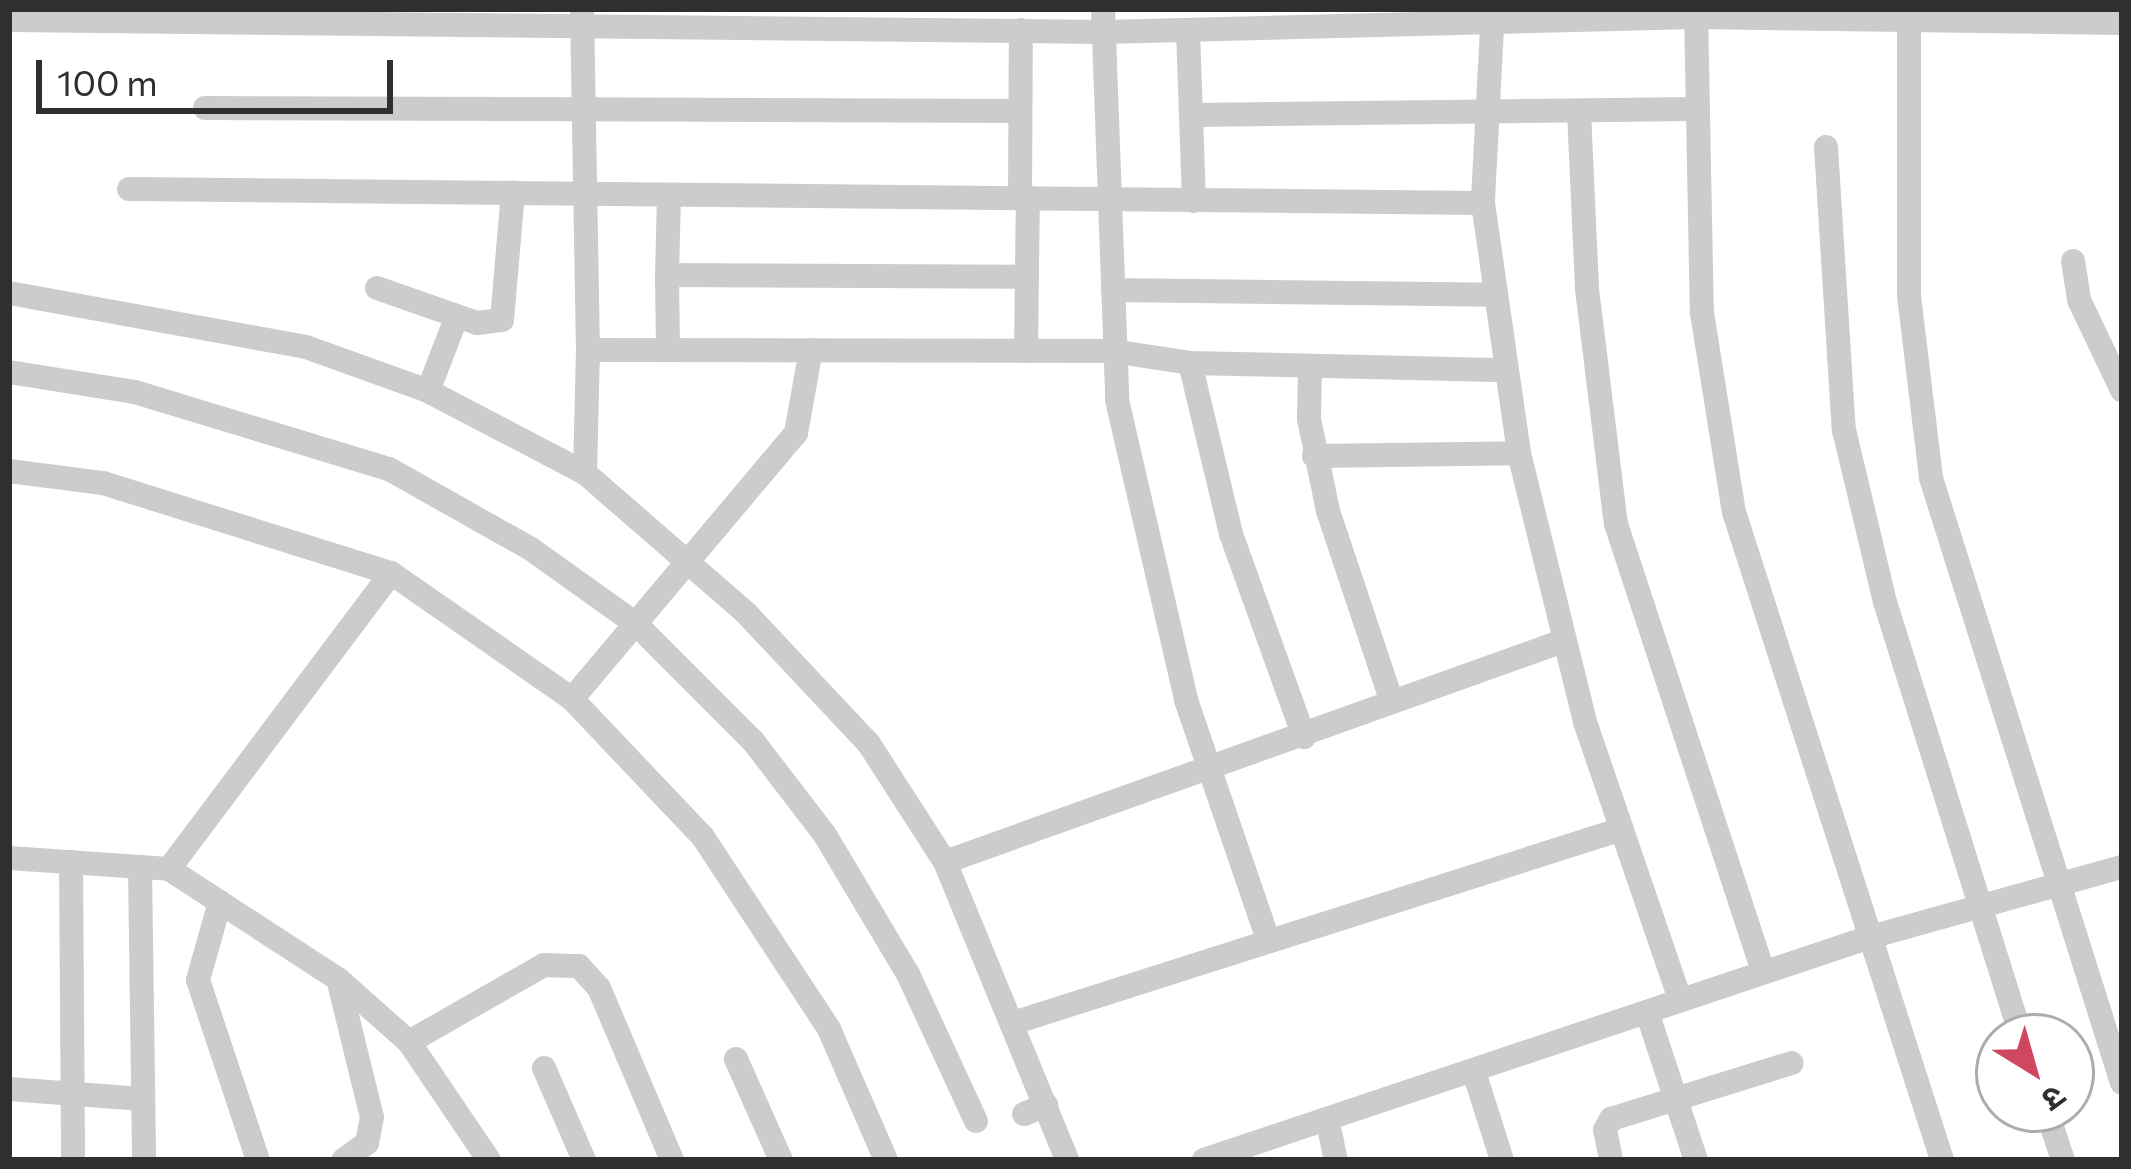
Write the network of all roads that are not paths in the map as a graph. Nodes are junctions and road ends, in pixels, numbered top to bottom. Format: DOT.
graph roads {
  1 [pos="1909,12"];
  2 [pos="1696,13"];
  3 [pos="583,15"];
  4 [pos="1493,17"];
  5 [pos="9,20"];
  6 [pos="1104,20"];
  7 [pos="1015,23"];
  8 [pos="2122,23"];
  9 [pos="1188,30"];
  10 [pos="588,106"];
  11 [pos="205,108"];
  12 [pos="1695,109"];
  13 [pos="1020,111"];
  14 [pos="1579,112"];
  15 [pos="1494,114"];
  16 [pos="1191,115"];
  17 [pos="1826,147"];
  18 [pos="129,189"];
  19 [pos="513,192"];
  20 [pos="591,193"];
  21 [pos="668,195"];
  22 [pos="1024,197"];
  23 [pos="1108,198"];
  24 [pos="1194,201"];
  25 [pos="1484,203"];
  26 [pos="2073,261"];
  27 [pos="667,274"];
  28 [pos="1027,277"];
  29 [pos="377,288"];
  30 [pos="1113,290"];
  31 [pos="9,293"];
  32 [pos="1495,296"];
  33 [pos="457,316"];
  34 [pos="588,350"];
  35 [pos="668,350"];
  36 [pos="812,350"];
  37 [pos="1026,351"];
  38 [pos="1112,351"];
  39 [pos="1190,363"];
  40 [pos="1310,366"];
  41 [pos="1507,370"];
  42 [pos="9,372"];
  43 [pos="2122,390"];
  44 [pos="428,391"];
  45 [pos="1519,453"];
  46 [pos="1315,456"];
  47 [pos="9,471"];
  48 [pos="585,473"];
  49 [pos="689,563"];
  50 [pos="391,573"];
  51 [pos="636,625"];
  52 [pos="1563,641"];
  53 [pos="572,699"];
  54 [pos="1392,702"];
  55 [pos="1304,737"];
  56 [pos="1211,770"];
  57 [pos="1622,830"];
  58 [pos="9,857"];
  59 [pos="71,862"];
  60 [pos="945,862"];
  61 [pos="140,867"];
  62 [pos="2122,867"];
  63 [pos="169,869"];
  64 [pos="2055,890"];
  65 [pos="220,902"];
  66 [pos="1978,910"];
  67 [pos="1268,938"];
  68 [pos="1867,938"];
  69 [pos="1763,972"];
  70 [pos="338,979"];
  71 [pos="1680,999"];
  72 [pos="1647,1012"];
  73 [pos="2013,1013"];
  74 [pos="1013,1023"];
  75 [pos="409,1042"];
  76 [pos="736,1059"];
  77 [pos="1792,1063"];
  78 [pos="544,1067"];
  79 [pos="1475,1075"];
  80 [pos="2122,1083"];
  81 [pos="9,1089"];
  82 [pos="75,1094"];
  83 [pos="1675,1097"];
  84 [pos="143,1099"];
  85 [pos="976,1121"];
  86 [pos="1328,1123"];
  87 [pos="74,1160"];
  88 [pos="144,1160"];
  89 [pos="258,1160"];
  90 [pos="344,1160"];
  91 [pos="489,1160"];
  92 [pos="584,1160"];
  93 [pos="672,1160"];
  94 [pos="781,1160"];
  95 [pos="886,1160"];
  96 [pos="1067,1160"];
  97 [pos="1204,1160"];
  98 [pos="1336,1160"];
  99 [pos="1502,1160"];
  100 [pos="1611,1160"];
  101 [pos="1696,1160"];
  102 [pos="1942,1160"];
  1 -- 2 [label="street"];
  1 -- 8 [label="street"];
  1 -- 64 [label="street"];
  2 -- 4 [label="street"];
  2 -- 12 [label="street"];
  3 -- 5 [label="street"];
  3 -- 7 [label="street"];
  3 -- 10 [label="street"];
  4 -- 9 [label="street"];
  4 -- 15 [label="street"];
  6 -- 7 [label="street"];
  6 -- 9 [label="street"];
  6 -- 23 [label="street"];
  7 -- 13 [label="street"];
  9 -- 16 [label="street"];
  10 -- 11 [label="street"];
  10 -- 13 [label="street"];
  10 -- 20 [label="street"];
  12 -- 14 [label="street"];
  12 -- 68 [label="street"];
  13 -- 22 [label="street"];
  14 -- 15 [label="street"];
  14 -- 69 [label="street"];
  15 -- 16 [label="street"];
  15 -- 25 [label="street"];
  16 -- 24 [label="street"];
  17 -- 66 [label="street"];
  18 -- 19 [label="street"];
  19 -- 20 [label="street"];
  19 -- 33 [label="street"];
  20 -- 21 [label="street"];
  20 -- 34 [label="street"];
  21 -- 22 [label="street"];
  21 -- 27 [label="street"];
  22 -- 23 [label="street"];
  22 -- 28 [label="street"];
  23 -- 24 [label="street"];
  23 -- 30 [label="street"];
  24 -- 25 [label="street"];
  25 -- 32 [label="street"];
  26 -- 43 [label="street"];
  27 -- 28 [label="street"];
  27 -- 35 [label="street"];
  28 -- 37 [label="street"];
  29 -- 33 [label="street"];
  30 -- 32 [label="street"];
  30 -- 38 [label="street"];
  31 -- 44 [label="street"];
  32 -- 41 [label="street"];
  33 -- 44 [label="street"];
  34 -- 35 [label="street"];
  34 -- 48 [label="street"];
  35 -- 36 [label="street"];
  36 -- 37 [label="street"];
  36 -- 49 [label="street"];
  37 -- 38 [label="street"];
  38 -- 39 [label="street"];
  38 -- 56 [label="street"];
  39 -- 40 [label="street"];
  39 -- 55 [label="street"];
  40 -- 41 [label="street"];
  40 -- 46 [label="street"];
  41 -- 45 [label="street"];
  42 -- 51 [label="street"];
  44 -- 48 [label="street"];
  45 -- 46 [label="street"];
  45 -- 52 [label="street"];
  46 -- 54 [label="street"];
  47 -- 50 [label="street"];
  48 -- 49 [label="street"];
  49 -- 51 [label="street"];
  49 -- 60 [label="street"];
  50 -- 53 [label="street"];
  50 -- 63 [label="street"];
  51 -- 53 [label="street"];
  51 -- 85 [label="street"];
  52 -- 54 [label="street"];
  52 -- 57 [label="street"];
  53 -- 95 [label="street"];
  54 -- 55 [label="street"];
  55 -- 56 [label="street"];
  56 -- 60 [label="street"];
  56 -- 67 [label="street"];
  57 -- 67 [label="street"];
  57 -- 71 [label="street"];
  58 -- 59 [label="street"];
  59 -- 61 [label="street"];
  59 -- 82 [label="street"];
  60 -- 74 [label="street"];
  61 -- 63 [label="street"];
  61 -- 84 [label="street"];
  62 -- 64 [label="street"];
  63 -- 65 [label="street"];
  64 -- 66 [label="street"];
  64 -- 80 [label="street"];
  65 -- 70 [label="street"];
  65 -- 89 [label="street"];
  66 -- 68 [label="street"];
  66 -- 73 [label="street"];
  67 -- 74 [label="street"];
  68 -- 69 [label="street"];
  68 -- 102 [label="street"];
  69 -- 71 [label="street"];
  70 -- 75 [label="street"];
  70 -- 90 [label="street"];
  71 -- 72 [label="street"];
  72 -- 79 [label="street"];
  72 -- 83 [label="street"];
  74 -- 96 [label="street"];
  75 -- 91 [label="street"];
  75 -- 93 [label="street"];
  76 -- 94 [label="street"];
  77 -- 83 [label="street"];
  78 -- 92 [label="street"];
  79 -- 86 [label="street"];
  79 -- 99 [label="street"];
  81 -- 82 [label="street"];
  82 -- 84 [label="street"];
  82 -- 87 [label="street"];
  83 -- 100 [label="street"];
  83 -- 101 [label="street"];
  84 -- 88 [label="street"];
  86 -- 97 [label="street"];
  86 -- 98 [label="street"];
}
